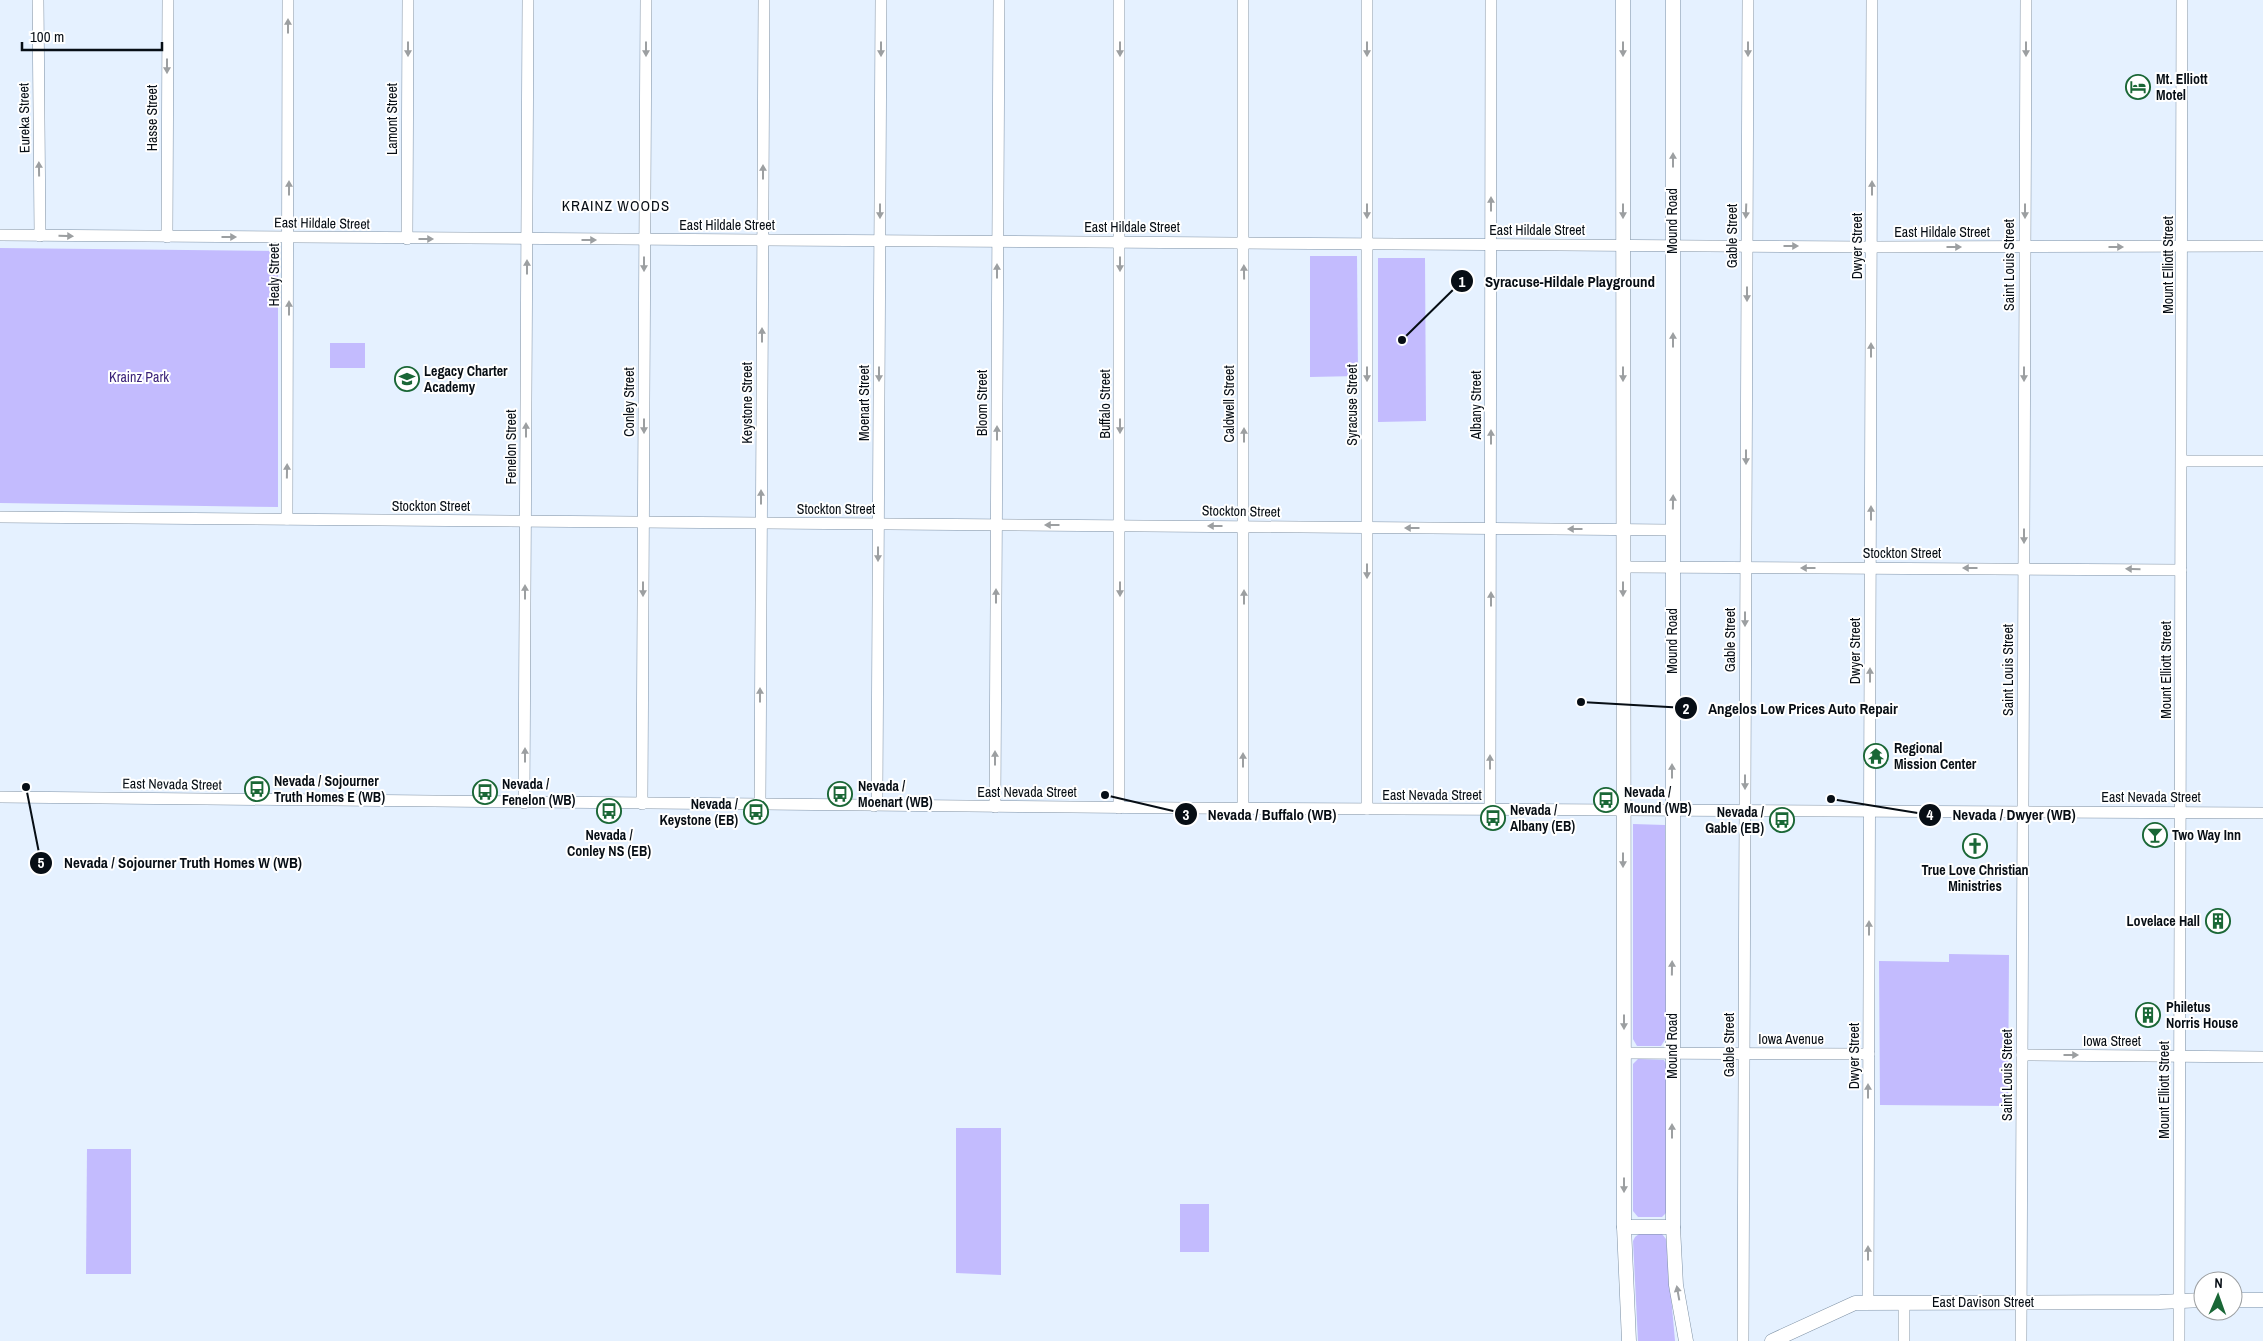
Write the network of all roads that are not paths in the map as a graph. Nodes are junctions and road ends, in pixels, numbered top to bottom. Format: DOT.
graph roads {
  1 [pos="38,0"];
  2 [pos="168,0"];
  3 [pos="288,0"];
  4 [pos="408,0"];
  5 [pos="528,0"];
  6 [pos="646,0"];
  7 [pos="764,0"];
  8 [pos="881,0"];
  9 [pos="999,0"];
  10 [pos="1120,0"];
  11 [pos="1243,0"];
  12 [pos="1367,0"];
  13 [pos="1491,0"];
  14 [pos="1623,0"];
  15 [pos="1673,0"];
  16 [pos="1748,0"];
  17 [pos="1872,0"];
  18 [pos="2026,0"];
  19 [pos="2182,0"];
  20 [pos="0,235"];
  21 [pos="40,236"];
  22 [pos="167,237"];
  23 [pos="289,237"];
  24 [pos="406,239"];
  25 [pos="528,239"];
  26 [pos="644,240"];
  27 [pos="762,240"];
  28 [pos="880,241"];
  29 [pos="998,242"];
  30 [pos="1120,242"];
  31 [pos="1243,243"];
  32 [pos="1367,244"];
  33 [pos="1491,245"];
  34 [pos="1623,245"];
  35 [pos="1672,245"];
  36 [pos="1747,246"];
  37 [pos="1872,246"];
  38 [pos="2183,246"];
  39 [pos="2263,246"];
  40 [pos="2024,247"];
  41 [pos="2182,461"];
  42 [pos="2263,461"];
  43 [pos="0,517"];
  44 [pos="287,519"];
  45 [pos="526,521"];
  46 [pos="643,522"];
  47 [pos="761,523"];
  48 [pos="879,524"];
  49 [pos="996,525"];
  50 [pos="1120,526"];
  51 [pos="1244,526"];
  52 [pos="1367,528"];
  53 [pos="1492,529"];
  54 [pos="1624,530"];
  55 [pos="1672,530"];
  56 [pos="1623,567"];
  57 [pos="1672,568"];
  58 [pos="1746,568"];
  59 [pos="1870,568"];
  60 [pos="2024,568"];
  61 [pos="2181,570"];
  62 [pos="0,797"];
  63 [pos="524,804"];
  64 [pos="642,804"];
  65 [pos="760,805"];
  66 [pos="874,806"];
  67 [pos="995,807"];
  68 [pos="1119,808"];
  69 [pos="1243,808"];
  70 [pos="1367,809"];
  71 [pos="1490,810"];
  72 [pos="1623,811"];
  73 [pos="1672,811"];
  74 [pos="1745,811"];
  75 [pos="1869,812"];
  76 [pos="2023,812"];
  77 [pos="2181,813"];
  78 [pos="2263,813"];
  79 [pos="1624,1053"];
  80 [pos="1672,1053"];
  81 [pos="1744,1053"];
  82 [pos="1868,1054"];
  83 [pos="2022,1055"];
  84 [pos="2179,1056"];
  85 [pos="2263,1056"];
  86 [pos="1624,1227"];
  87 [pos="1673,1227"];
  88 [pos="2193,1300"];
  89 [pos="2243,1300"];
  90 [pos="2263,1300"];
  91 [pos="2179,1301"];
  92 [pos="1868,1302"];
  93 [pos="1904,1302"];
  94 [pos="2021,1302"];
  95 [pos="1791,1336"];
  96 [pos="1629,1341"];
  97 [pos="1686,1341"];
  98 [pos="1743,1341"];
  99 [pos="1772,1341"];
  100 [pos="1904,1341"];
  101 [pos="2021,1341"];
  102 [pos="2179,1341"];
  21 -- 1 [label="street, Eureka Street, one-way"];
  2 -- 22 [label="street, Hasse Street, one-way"];
  23 -- 3 [label="street, Healy Street, one-way"];
  4 -- 24 [label="street, Lamont Street, one-way"];
  5 -- 25 [label="street, Fenelon Street"];
  6 -- 26 [label="street, Conley Street, one-way"];
  27 -- 7 [label="street, Keystone Street, one-way"];
  8 -- 28 [label="street, Moenart Street, one-way"];
  9 -- 29 [label="street, Bloom Street"];
  10 -- 30 [label="street, Buffalo Street, one-way"];
  11 -- 31 [label="street, Caldwell Street"];
  12 -- 32 [label="street, Syracuse Street, one-way"];
  33 -- 13 [label="street, Albany Street, one-way"];
  14 -- 34 [label="main road, one-way"];
  35 -- 15 [label="main road, Mound Road, one-way"];
  16 -- 36 [label="street, Gable Street, one-way"];
  37 -- 17 [label="street, Dwyer Street, one-way"];
  18 -- 40 [label="street, Saint Louis Street, one-way"];
  19 -- 38 [label="street, Mount Elliott Street"];
  20 -- 21 [label="street, East Hildale Street"];
  21 -- 22 [label="street, East Hildale Street, one-way"];
  22 -- 23 [label="street, East Hildale Street, one-way"];
  23 -- 24 [label="street, East Hildale Street"];
  44 -- 23 [label="street, Healy Street, one-way"];
  24 -- 25 [label="street, East Hildale Street, one-way"];
  25 -- 26 [label="street, East Hildale Street, one-way"];
  45 -- 25 [label="street, Fenelon Street, one-way"];
  26 -- 27 [label="street, East Hildale Street"];
  26 -- 46 [label="street, Conley Street, one-way"];
  27 -- 28 [label="street, East Hildale Street"];
  47 -- 27 [label="street, Keystone Street, one-way"];
  28 -- 29 [label="street, East Hildale Street"];
  28 -- 48 [label="street, Moenart Street, one-way"];
  29 -- 30 [label="street, East Hildale Street"];
  49 -- 29 [label="street, Bloom Street, one-way"];
  30 -- 31 [label="street, East Hildale Street"];
  30 -- 50 [label="street, Buffalo Street, one-way"];
  31 -- 32 [label="street, East Hildale Street"];
  51 -- 31 [label="street, Caldwell Street, one-way"];
  32 -- 33 [label="street, East Hildale Street"];
  32 -- 52 [label="street, Syracuse Street, one-way"];
  33 -- 34 [label="street, East Hildale Street"];
  53 -- 33 [label="street, Albany Street, one-way"];
  34 -- 35 [label="street, East Hildale Street"];
  34 -- 54 [label="main road, one-way"];
  35 -- 36 [label="street, East Hildale Street"];
  55 -- 35 [label="main road, Mound Road, one-way"];
  36 -- 37 [label="street, East Hildale Street, one-way"];
  36 -- 58 [label="street, Gable Street, one-way"];
  37 -- 40 [label="street, East Hildale Street, one-way"];
  59 -- 37 [label="street, Dwyer Street, one-way"];
  38 -- 39 [label="street, East Hildale Street"];
  40 -- 38 [label="street, East Hildale Street, one-way"];
  38 -- 41 [label="street, Mount Elliott Street"];
  40 -- 60 [label="street, Saint Louis Street, one-way"];
  41 -- 42 [label="street"];
  41 -- 61 [label="street, Mount Elliott Street"];
  43 -- 44 [label="street, Stockton Street"];
  44 -- 45 [label="street, Stockton Street"];
  45 -- 46 [label="street, Stockton Street"];
  63 -- 45 [label="street, Fenelon Street, one-way"];
  46 -- 47 [label="street, Stockton Street"];
  46 -- 64 [label="street, Conley Street, one-way"];
  47 -- 48 [label="street, Stockton Street"];
  65 -- 47 [label="street, Keystone Street, one-way"];
  48 -- 49 [label="street, Stockton Street"];
  48 -- 66 [label="street, Moenart Street, one-way"];
  50 -- 49 [label="street, Stockton Street, one-way"];
  67 -- 49 [label="street, Bloom Street, one-way"];
  51 -- 50 [label="street, Stockton Street, one-way"];
  50 -- 68 [label="street, Buffalo Street, one-way"];
  51 -- 52 [label="street, Stockton Street"];
  69 -- 51 [label="street, Caldwell Street, one-way"];
  53 -- 52 [label="street, Stockton Street, one-way"];
  52 -- 70 [label="street, Syracuse Street, one-way"];
  54 -- 53 [label="street, Stockton Street, one-way"];
  71 -- 53 [label="street, Albany Street, one-way"];
  54 -- 55 [label="street, Stockton Street"];
  54 -- 56 [label="main road"];
  55 -- 57 [label="main road, Mound Road"];
  56 -- 57 [label="street, Stockton Street"];
  56 -- 72 [label="main road, one-way"];
  57 -- 58 [label="street, Stockton Street"];
  73 -- 57 [label="main road, Mound Road, one-way"];
  59 -- 58 [label="street, Stockton Street, one-way"];
  58 -- 74 [label="street, Gable Street, one-way"];
  60 -- 59 [label="street, Stockton Street, one-way"];
  75 -- 59 [label="street, Dwyer Street, one-way"];
  61 -- 60 [label="street, Stockton Street, one-way"];
  60 -- 76 [label="street, Saint Louis Street"];
  61 -- 77 [label="street, Mount Elliott Street"];
  62 -- 63 [label="street, East Nevada Street"];
  63 -- 64 [label="street, East Nevada Street"];
  64 -- 65 [label="street, East Nevada Street"];
  65 -- 66 [label="street, East Nevada Street"];
  66 -- 67 [label="street, East Nevada Street"];
  67 -- 68 [label="street, East Nevada Street"];
  68 -- 69 [label="street, East Nevada Street"];
  69 -- 70 [label="street, East Nevada Street"];
  70 -- 71 [label="street, East Nevada Street"];
  71 -- 72 [label="street, East Nevada Street"];
  72 -- 73 [label="street, East Nevada Street"];
  72 -- 79 [label="main road, one-way"];
  73 -- 74 [label="street, East Nevada Street"];
  80 -- 73 [label="main road, Mound Road, one-way"];
  74 -- 75 [label="street, East Nevada Street"];
  74 -- 81 [label="street, Gable Street"];
  75 -- 76 [label="street, East Nevada Street"];
  82 -- 75 [label="street, Dwyer Street, one-way"];
  76 -- 77 [label="street, East Nevada Street"];
  76 -- 83 [label="street, Saint Louis Street"];
  77 -- 78 [label="street, East Nevada Street"];
  77 -- 84 [label="street, Mount Elliott Street"];
  79 -- 80 [label="street, Iowa Avenue"];
  79 -- 86 [label="main road, one-way"];
  80 -- 81 [label="street, Iowa Avenue"];
  87 -- 80 [label="main road, Mound Road, one-way"];
  81 -- 82 [label="street, Iowa Avenue"];
  81 -- 98 [label="street, Gable Street"];
  92 -- 82 [label="street, Dwyer Street, one-way"];
  83 -- 84 [label="street, Iowa Street, one-way"];
  83 -- 94 [label="street, Saint Louis Street"];
  84 -- 85 [label="street, Iowa Street"];
  84 -- 91 [label="street, Mount Elliott Street"];
  86 -- 87 [label="main road"];
  86 -- 96 [label="main road"];
  97 -- 87 [label="main road, Mound Road, one-way"];
  88 -- 91 [label="main road, East Davison Street"];
  89 -- 90 [label="main road"];
  91 -- 94 [label="main road, East Davison Street"];
  91 -- 102 [label="street, Mount Elliott Street"];
  92 -- 93 [label="main road, East Davison Street"];
  92 -- 95 [label="main road, East Davison Street"];
  93 -- 94 [label="main road, East Davison Street"];
  93 -- 100 [label="street"];
  94 -- 101 [label="street, Saint Louis Street"];
  95 -- 99 [label="main road, East Davison Street"];
}
